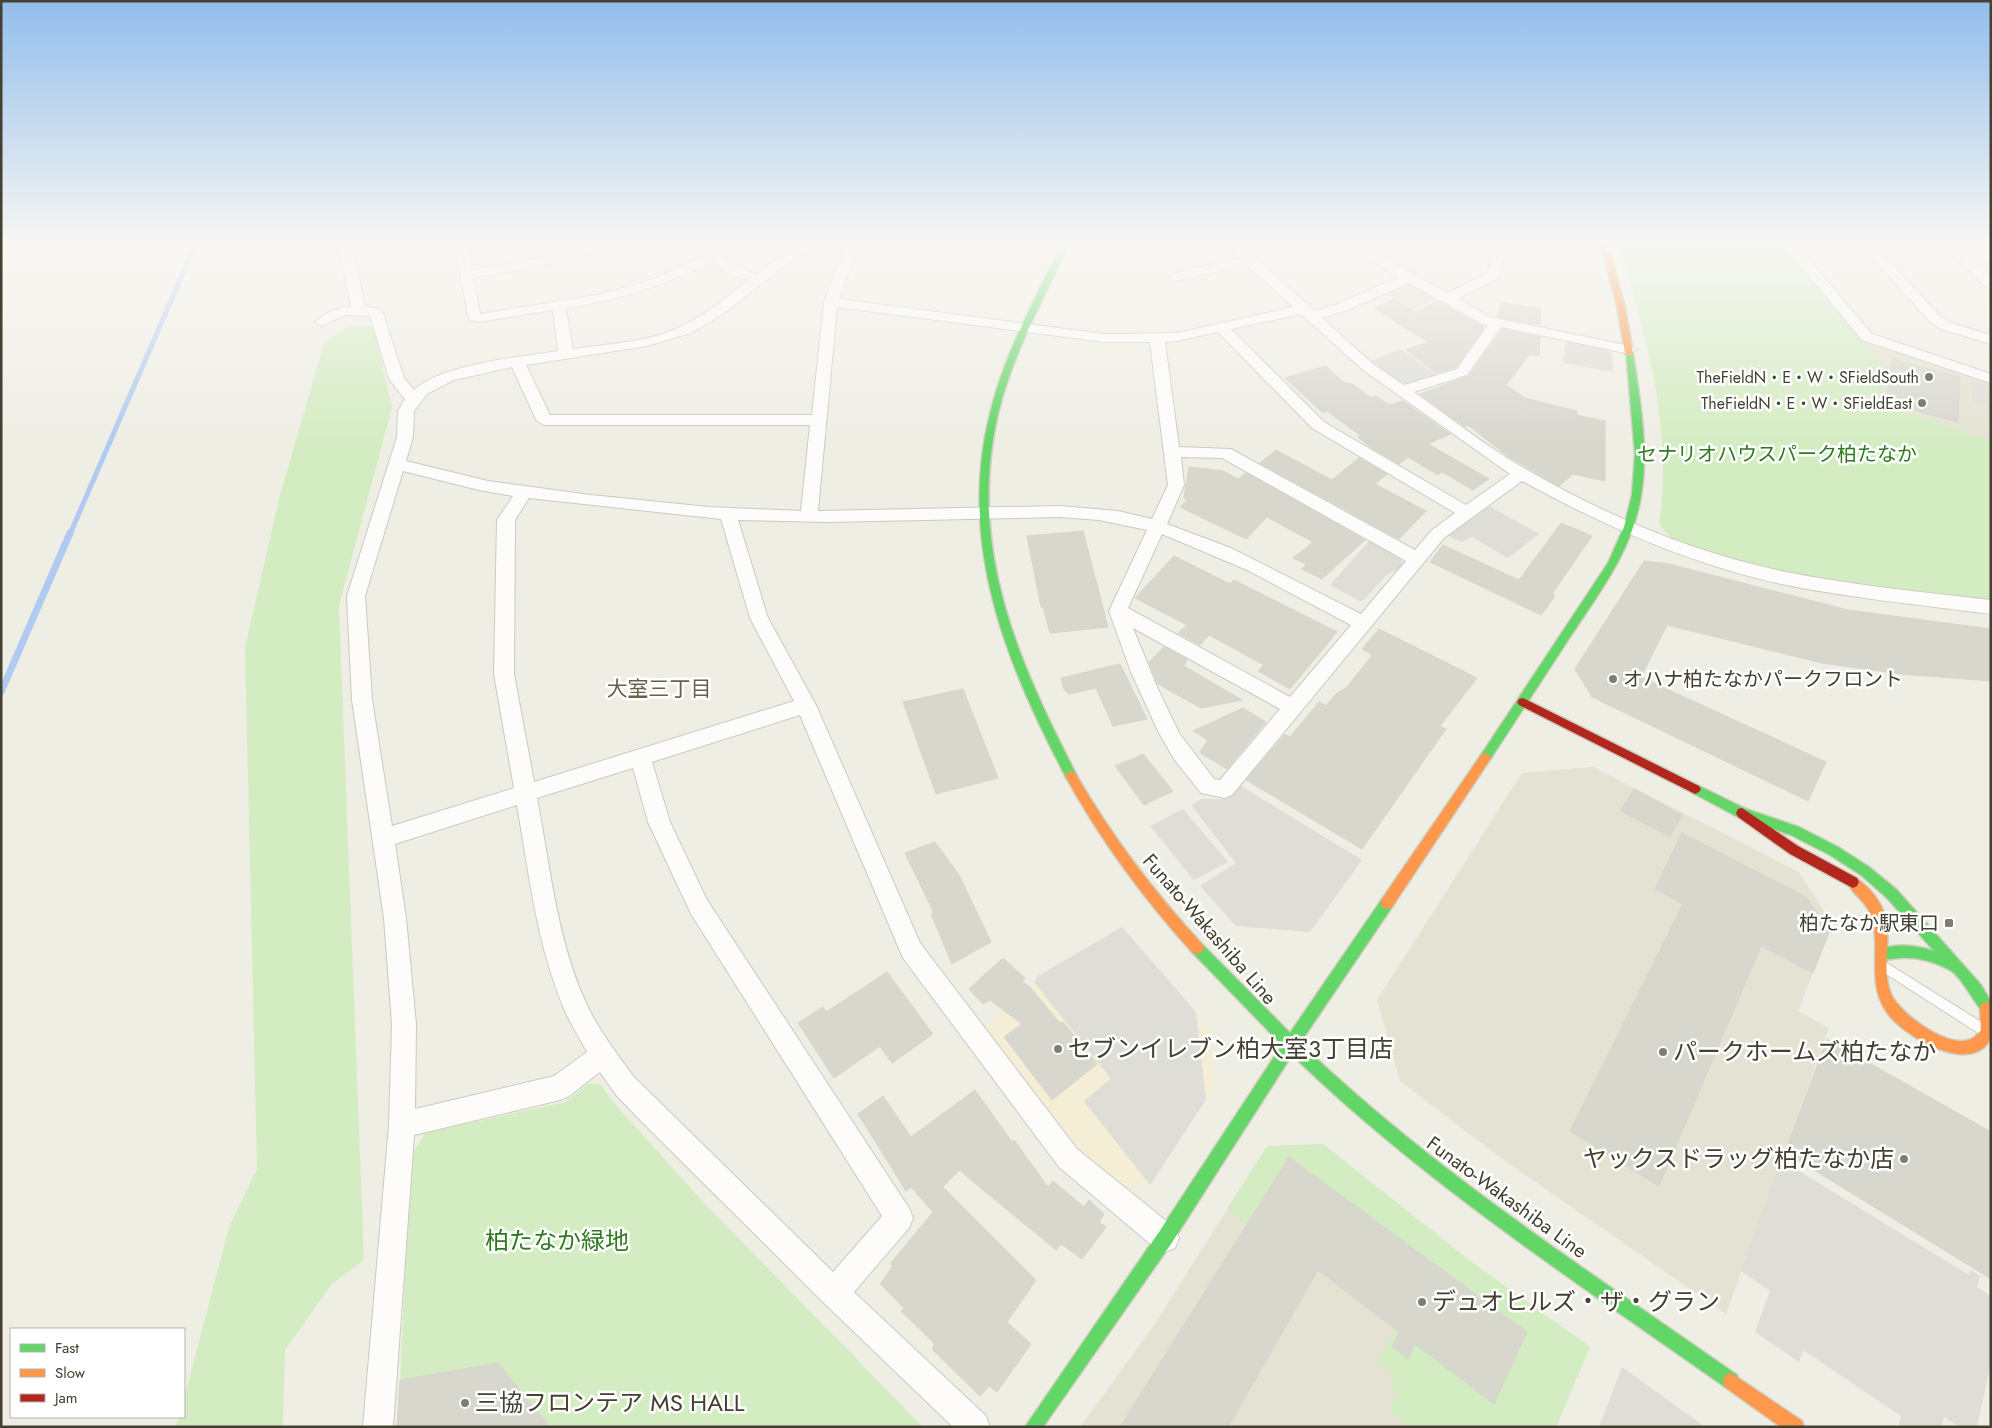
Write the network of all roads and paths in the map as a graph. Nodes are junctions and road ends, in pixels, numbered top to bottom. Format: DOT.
graph roads {
  1 [pos="352,310"];
  2 [pos="364,310"];
  3 [pos="473,310"];
  4 [pos="531,310"];
  5 [pos="561,310"];
  6 [pos="718,310"];
  7 [pos="830,310"];
  8 [pos="891,310"];
  9 [pos="1036,310"];
  10 [pos="1303,310"];
  11 [pos="1327,310"];
  12 [pos="1468,310"];
  13 [pos="1622,310"];
  14 [pos="1844,310"];
  15 [pos="1927,310"];
  16 [pos="1307,313"];
  17 [pos="322,322"];
  18 [pos="1498,323"];
  19 [pos="1028,327"];
  20 [pos="1222,328"];
  21 [pos="1157,339"];
  22 [pos="1991,340"];
  23 [pos="1630,350"];
  24 [pos="566,354"];
  25 [pos="518,363"];
  26 [pos="1991,379"];
  27 [pos="1400,391"];
  28 [pos="413,399"];
  29 [pos="818,420"];
  30 [pos="1171,452"];
  31 [pos="397,465"];
  32 [pos="1521,474"];
  33 [pos="524,492"];
  34 [pos="983,512"];
  35 [pos="1467,513"];
  36 [pos="728,514"];
  37 [pos="809,516"];
  38 [pos="1157,527"];
  39 [pos="1630,529"];
  40 [pos="1417,559"];
  41 [pos="1991,607"];
  42 [pos="1118,611"];
  43 [pos="1364,624"];
  44 [pos="1523,702"];
  45 [pos="806,705"];
  46 [pos="1294,708"];
  47 [pos="640,758"];
  48 [pos="524,794"];
  49 [pos="1742,813"];
  50 [pos="384,838"];
  51 [pos="1883,959"];
  52 [pos="1959,969"];
  53 [pos="1988,1033"];
  54 [pos="1290,1045"];
  55 [pos="603,1055"];
  56 [pos="402,1125"];
  57 [pos="1165,1238"];
  58 [pos="834,1293"];
  59 [pos="378,1427"];
  60 [pos="975,1427"];
  61 [pos="1032,1427"];
  62 [pos="1796,1427"];
  1 -- 17 [label="street"];
  2 -- 28 [label="street"];
  3 -- 4 [label="street"];
  5 -- 24 [label="street"];
  6 -- 24 [label="street"];
  7 -- 29 [label="street"];
  8 -- 19 [label="street"];
  9 -- 19 [label="street, Funato-Wakashiba Line"];
  10 -- 16 [label="street"];
  11 -- 16 [label="street"];
  12 -- 18 [label="street"];
  13 -- 23 [label="street"];
  14 -- 26 [label="street"];
  15 -- 22 [label="street"];
  16 -- 20 [label="street"];
  16 -- 27 [label="street"];
  18 -- 23 [label="street"];
  18 -- 27 [label="street"];
  19 -- 21 [label="street"];
  19 -- 34 [label="street, Funato-Wakashiba Line"];
  20 -- 21 [label="street"];
  20 -- 35 [label="street"];
  21 -- 30 [label="street"];
  23 -- 39 [label="street"];
  24 -- 25 [label="street"];
  25 -- 28 [label="street"];
  25 -- 29 [label="street"];
  27 -- 32 [label="street"];
  28 -- 31 [label="street"];
  29 -- 37 [label="street"];
  30 -- 38 [label="street"];
  30 -- 40 [label="street"];
  31 -- 33 [label="street"];
  31 -- 50 [label="street"];
  32 -- 35 [label="street"];
  32 -- 39 [label="street"];
  33 -- 36 [label="street"];
  33 -- 48 [label="street"];
  34 -- 37 [label="street"];
  34 -- 38 [label="street"];
  34 -- 54 [label="street, Funato-Wakashiba Line"];
  35 -- 40 [label="street"];
  36 -- 37 [label="street"];
  36 -- 45 [label="street"];
  38 -- 42 [label="street"];
  38 -- 43 [label="street"];
  39 -- 41 [label="street"];
  39 -- 44 [label="street"];
  40 -- 43 [label="street"];
  42 -- 46 [label="street"];
  42 -- 46 [label="street"];
  43 -- 46 [label="street"];
  44 -- 49 [label="street"];
  44 -- 54 [label="street"];
  45 -- 47 [label="street"];
  45 -- 57 [label="street"];
  47 -- 48 [label="street"];
  47 -- 58 [label="street"];
  48 -- 50 [label="street"];
  48 -- 55 [label="street"];
  49 -- 51 [label="street"];
  49 -- 52 [label="street"];
  50 -- 56 [label="street"];
  51 -- 52 [label="street"];
  51 -- 53 [label="lane"];
  51 -- 53 [label="street"];
  52 -- 53 [label="street"];
  54 -- 57 [label="street"];
  54 -- 62 [label="street, Funato-Wakashiba Line"];
  55 -- 56 [label="street"];
  55 -- 58 [label="street"];
  56 -- 59 [label="street"];
  57 -- 61 [label="street"];
  58 -- 60 [label="street"];
}
